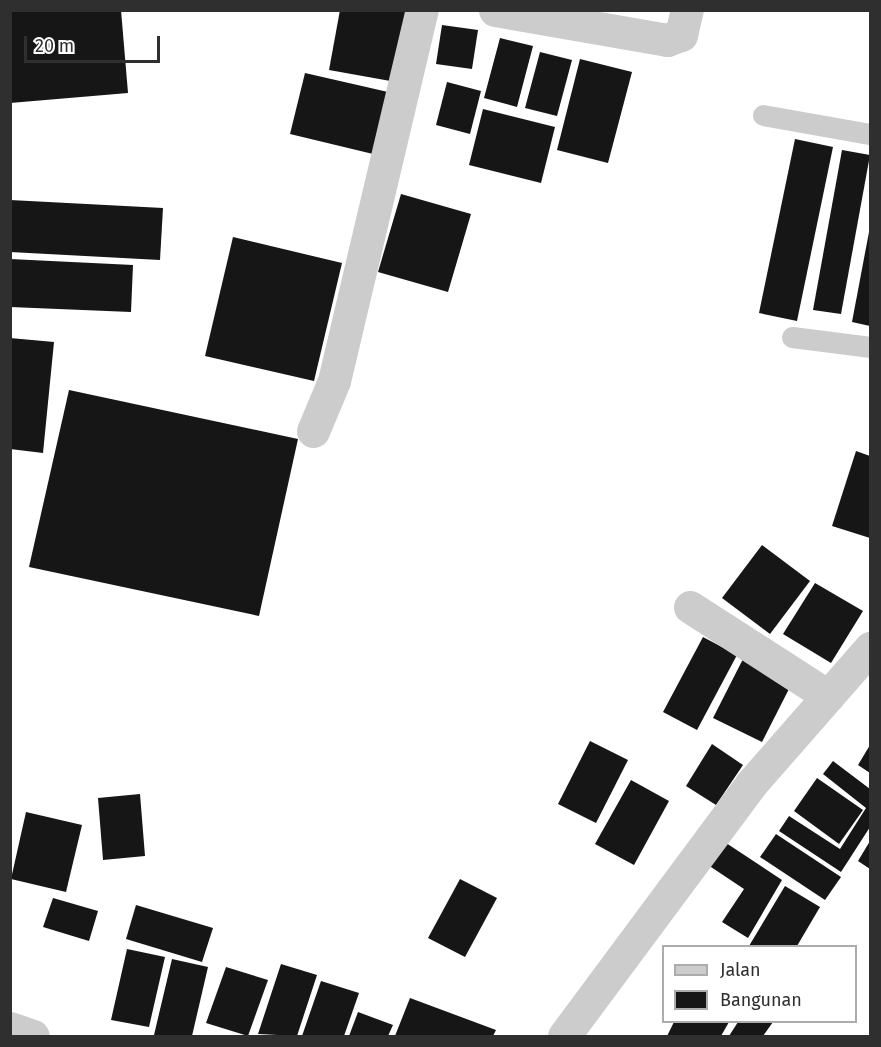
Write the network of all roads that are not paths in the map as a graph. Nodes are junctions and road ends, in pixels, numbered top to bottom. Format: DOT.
graph roads {
  1 [pos="422,10"];
  2 [pos="495,10"];
  3 [pos="687,10"];
  4 [pos="763,115"];
  5 [pos="870,134"];
  6 [pos="792,337"];
  7 [pos="870,347"];
  8 [pos="313,431"];
  9 [pos="690,607"];
  10 [pos="870,648"];
  11 [pos="828,696"];
  12 [pos="10,1028"];
  13 [pos="33,1036"];
  14 [pos="564,1036"];
  1 -- 8 [label="street"];
  2 -- 3 [label="street"];
  4 -- 5 [label="lane"];
  6 -- 7 [label="lane"];
  9 -- 11 [label="street"];
  10 -- 11 [label="street"];
  11 -- 14 [label="street"];
  12 -- 13 [label="street"];
}
